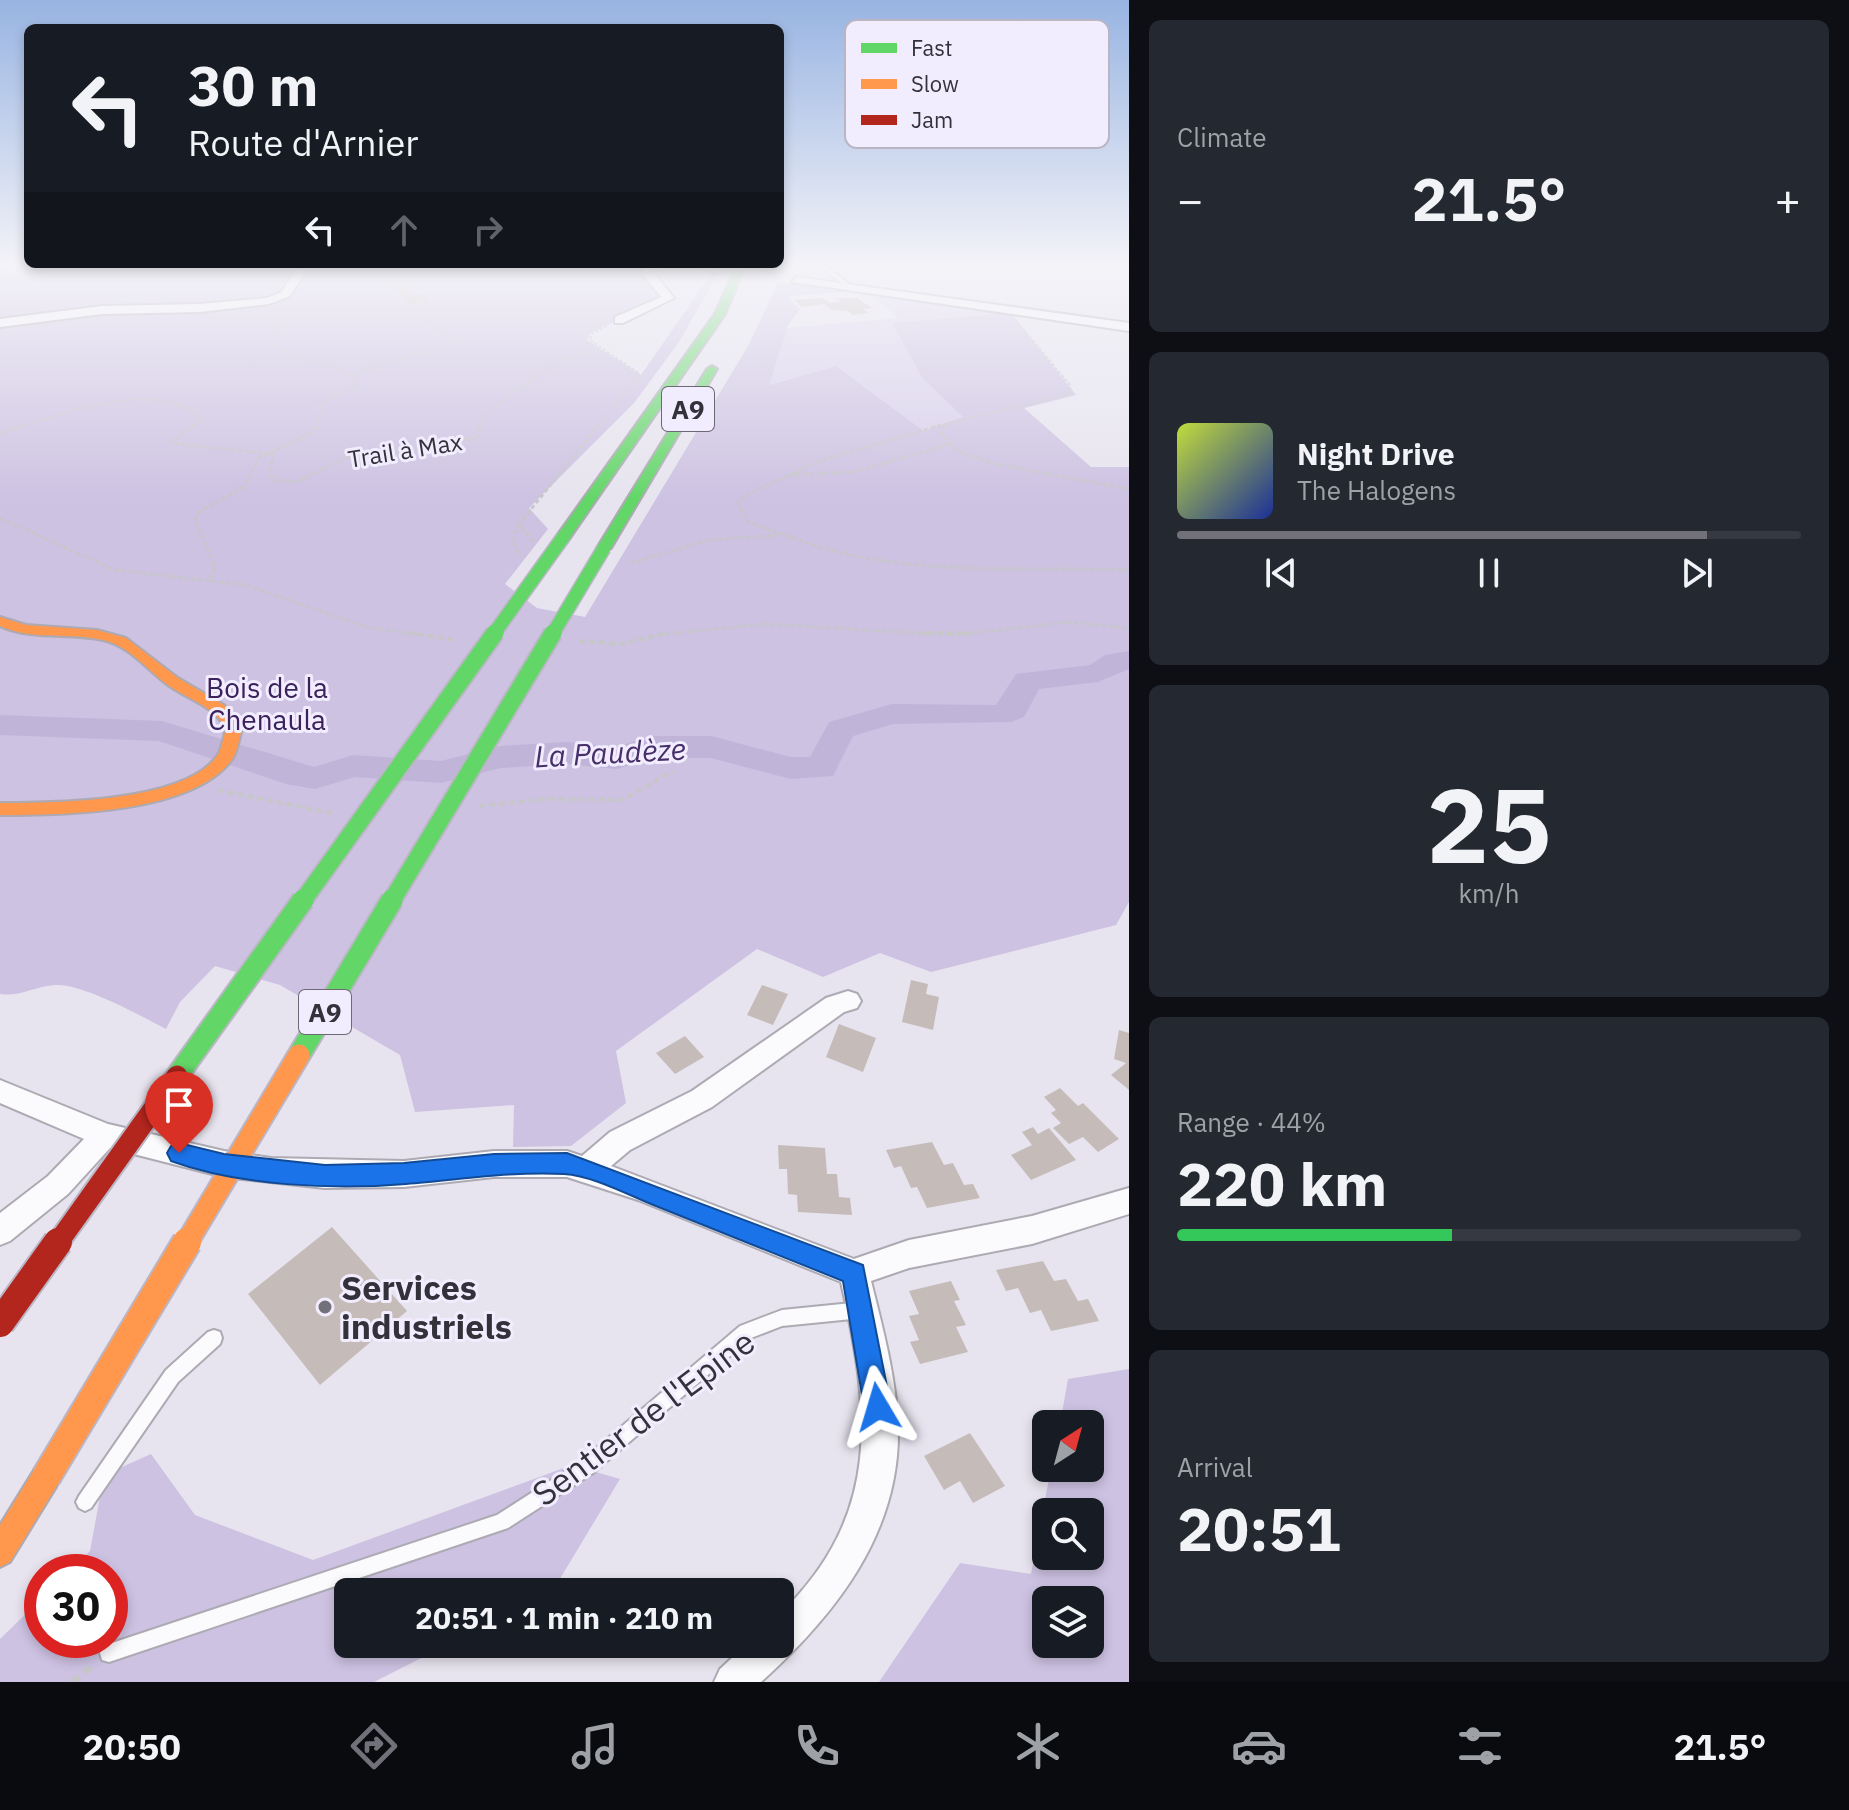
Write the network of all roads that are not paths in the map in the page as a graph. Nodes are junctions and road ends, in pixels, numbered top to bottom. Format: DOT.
graph roads {
  1 [pos="701,342"];
  2 [pos="723,349"];
  3 [pos="0,621"];
  4 [pos="0,809"];
  5 [pos="848,1001"];
  6 [pos="0,1091"];
  7 [pos="105,1135"];
  8 [pos="587,1169"];
  9 [pos="1129,1201"];
  10 [pos="0,1231"];
  11 [pos="854,1273"];
  12 [pos="863,1310"];
  13 [pos="0,1323"];
  14 [pos="214,1338"];
  15 [pos="85,1502"];
  16 [pos="0,1552"];
  17 [pos="794,1624"];
  18 [pos="128,1647"];
  19 [pos="760,1658"];
  20 [pos="733,1682"];
  1 -- 13 [label="main road, A9, bridge"];
  2 -- 16 [label="main road, A9, bridge"];
  3 -- 4 [label="main road"];
  5 -- 8 [label="street"];
  6 -- 7 [label="street"];
  7 -- 8 [label="street"];
  7 -- 10 [label="street"];
  8 -- 11 [label="street"];
  9 -- 11 [label="street"];
  11 -- 12 [label="street"];
  12 -- 17 [label="street"];
  12 -- 18 [label="lane, Sentier de l'Epine"];
  14 -- 15 [label="lane"];
  19 -- 20 [label="street"];
}
